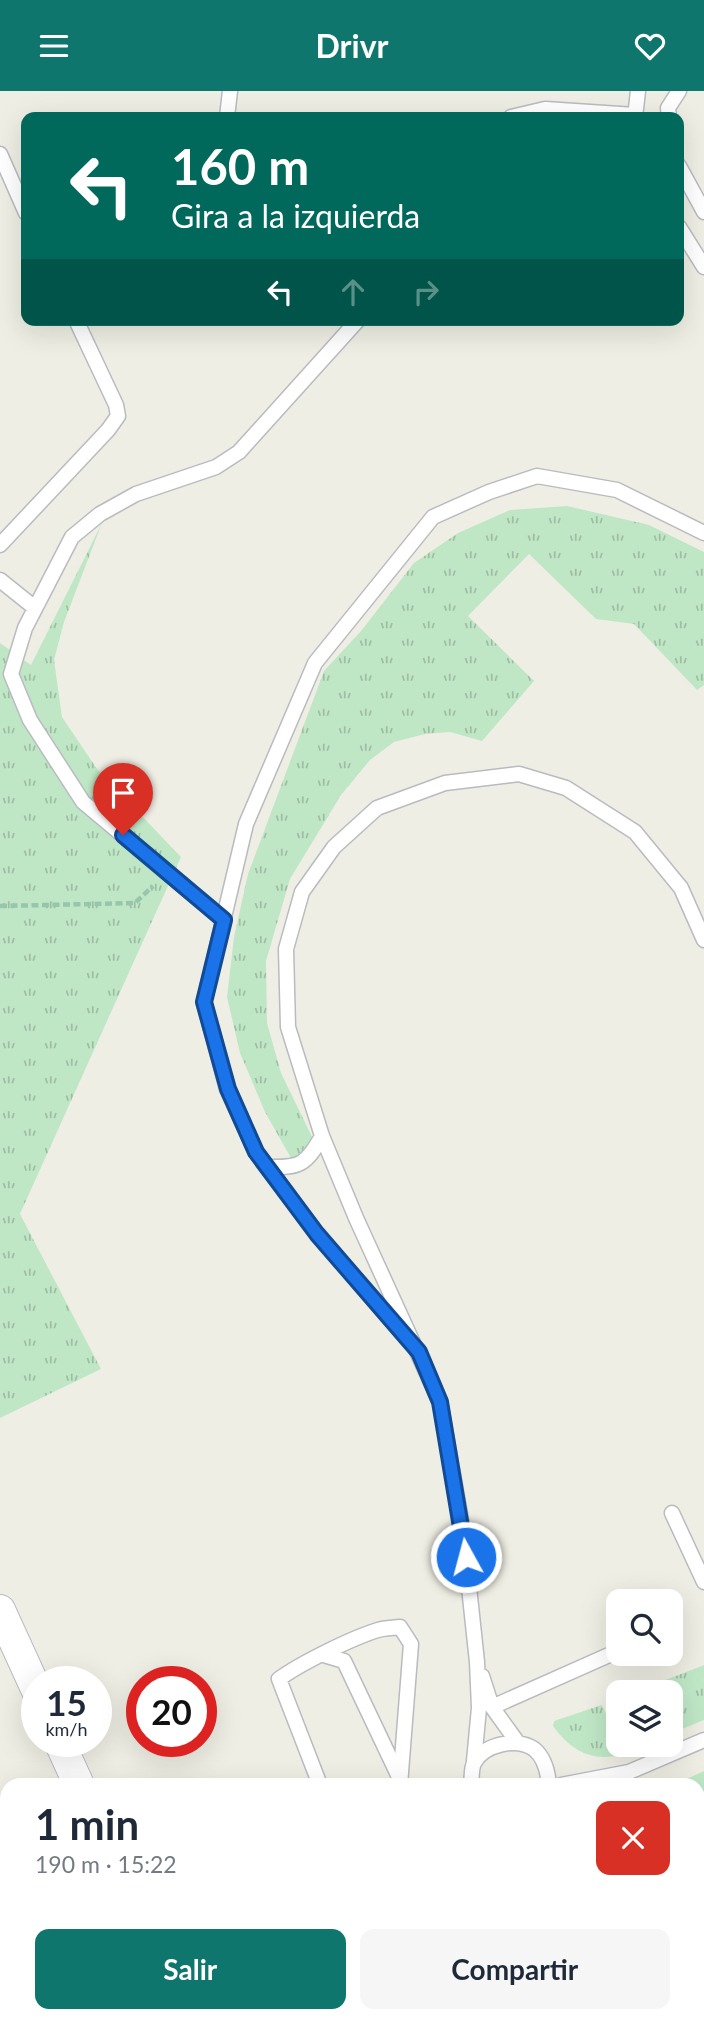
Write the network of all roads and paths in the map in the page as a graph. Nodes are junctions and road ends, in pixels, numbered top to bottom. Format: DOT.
graph roads {
  1 [pos="230,91"];
  2 [pos="638,91"];
  3 [pos="679,91"];
  4 [pos="228,112"];
  5 [pos="532,112"];
  6 [pos="584,112"];
  7 [pos="635,112"];
  8 [pos="668,112"];
  9 [pos="0,155"];
  10 [pos="684,175"];
  11 [pos="21,202"];
  12 [pos="704,212"];
  13 [pos="684,235"];
  14 [pos="704,267"];
  15 [pos="79,326"];
  16 [pos="353,326"];
  17 [pos="704,533"];
  18 [pos="0,545"];
  19 [pos="0,580"];
  20 [pos="35,608"];
  21 [pos="5,674"];
  22 [pos="167,872"];
  23 [pos="0,906"];
  24 [pos="224,920"];
  25 [pos="704,940"];
  26 [pos="322,1136"];
  27 [pos="267,1167"];
  28 [pos="419,1352"];
  29 [pos="672,1513"];
  30 [pos="704,1582"];
  31 [pos="0,1610"];
  32 [pos="324,1655"];
  33 [pos="606,1656"];
  34 [pos="477,1662"];
  35 [pos="26,1666"];
  36 [pos="492,1707"];
  37 [pos="704,1740"];
  38 [pos="518,1743"];
  39 [pos="67,1757"];
  40 [pos="474,1761"];
  41 [pos="76,1778"];
  42 [pos="317,1778"];
  43 [pos="398,1778"];
  44 [pos="400,1778"];
  45 [pos="472,1778"];
  46 [pos="548,1778"];
  47 [pos="598,1778"];
  1 -- 4 [label="lane"];
  2 -- 7 [label="lane"];
  3 -- 8 [label="lane"];
  5 -- 6 [label="lane"];
  9 -- 11 [label="lane"];
  10 -- 12 [label="lane"];
  13 -- 14 [label="lane"];
  15 -- 18 [label="lane"];
  16 -- 20 [label="lane"];
  17 -- 24 [label="lane"];
  19 -- 20 [label="lane"];
  20 -- 21 [label="lane"];
  21 -- 22 [label="lane"];
  22 -- 23 [label="path"];
  22 -- 24 [label="lane"];
  24 -- 27 [label="lane"];
  25 -- 26 [label="lane"];
  26 -- 27 [label="lane"];
  26 -- 28 [label="lane"];
  27 -- 28 [label="lane"];
  28 -- 34 [label="lane"];
  29 -- 30 [label="lane"];
  31 -- 35 [label="street"];
  32 -- 42 [label="lane"];
  32 -- 43 [label="lane"];
  32 -- 44 [label="lane"];
  33 -- 36 [label="lane"];
  34 -- 36 [label="lane"];
  34 -- 40 [label="lane"];
  36 -- 38 [label="lane"];
  37 -- 47 [label="lane"];
  38 -- 40 [label="lane"];
  38 -- 46 [label="lane"];
  39 -- 41 [label="street"];
  40 -- 45 [label="lane"];
}
